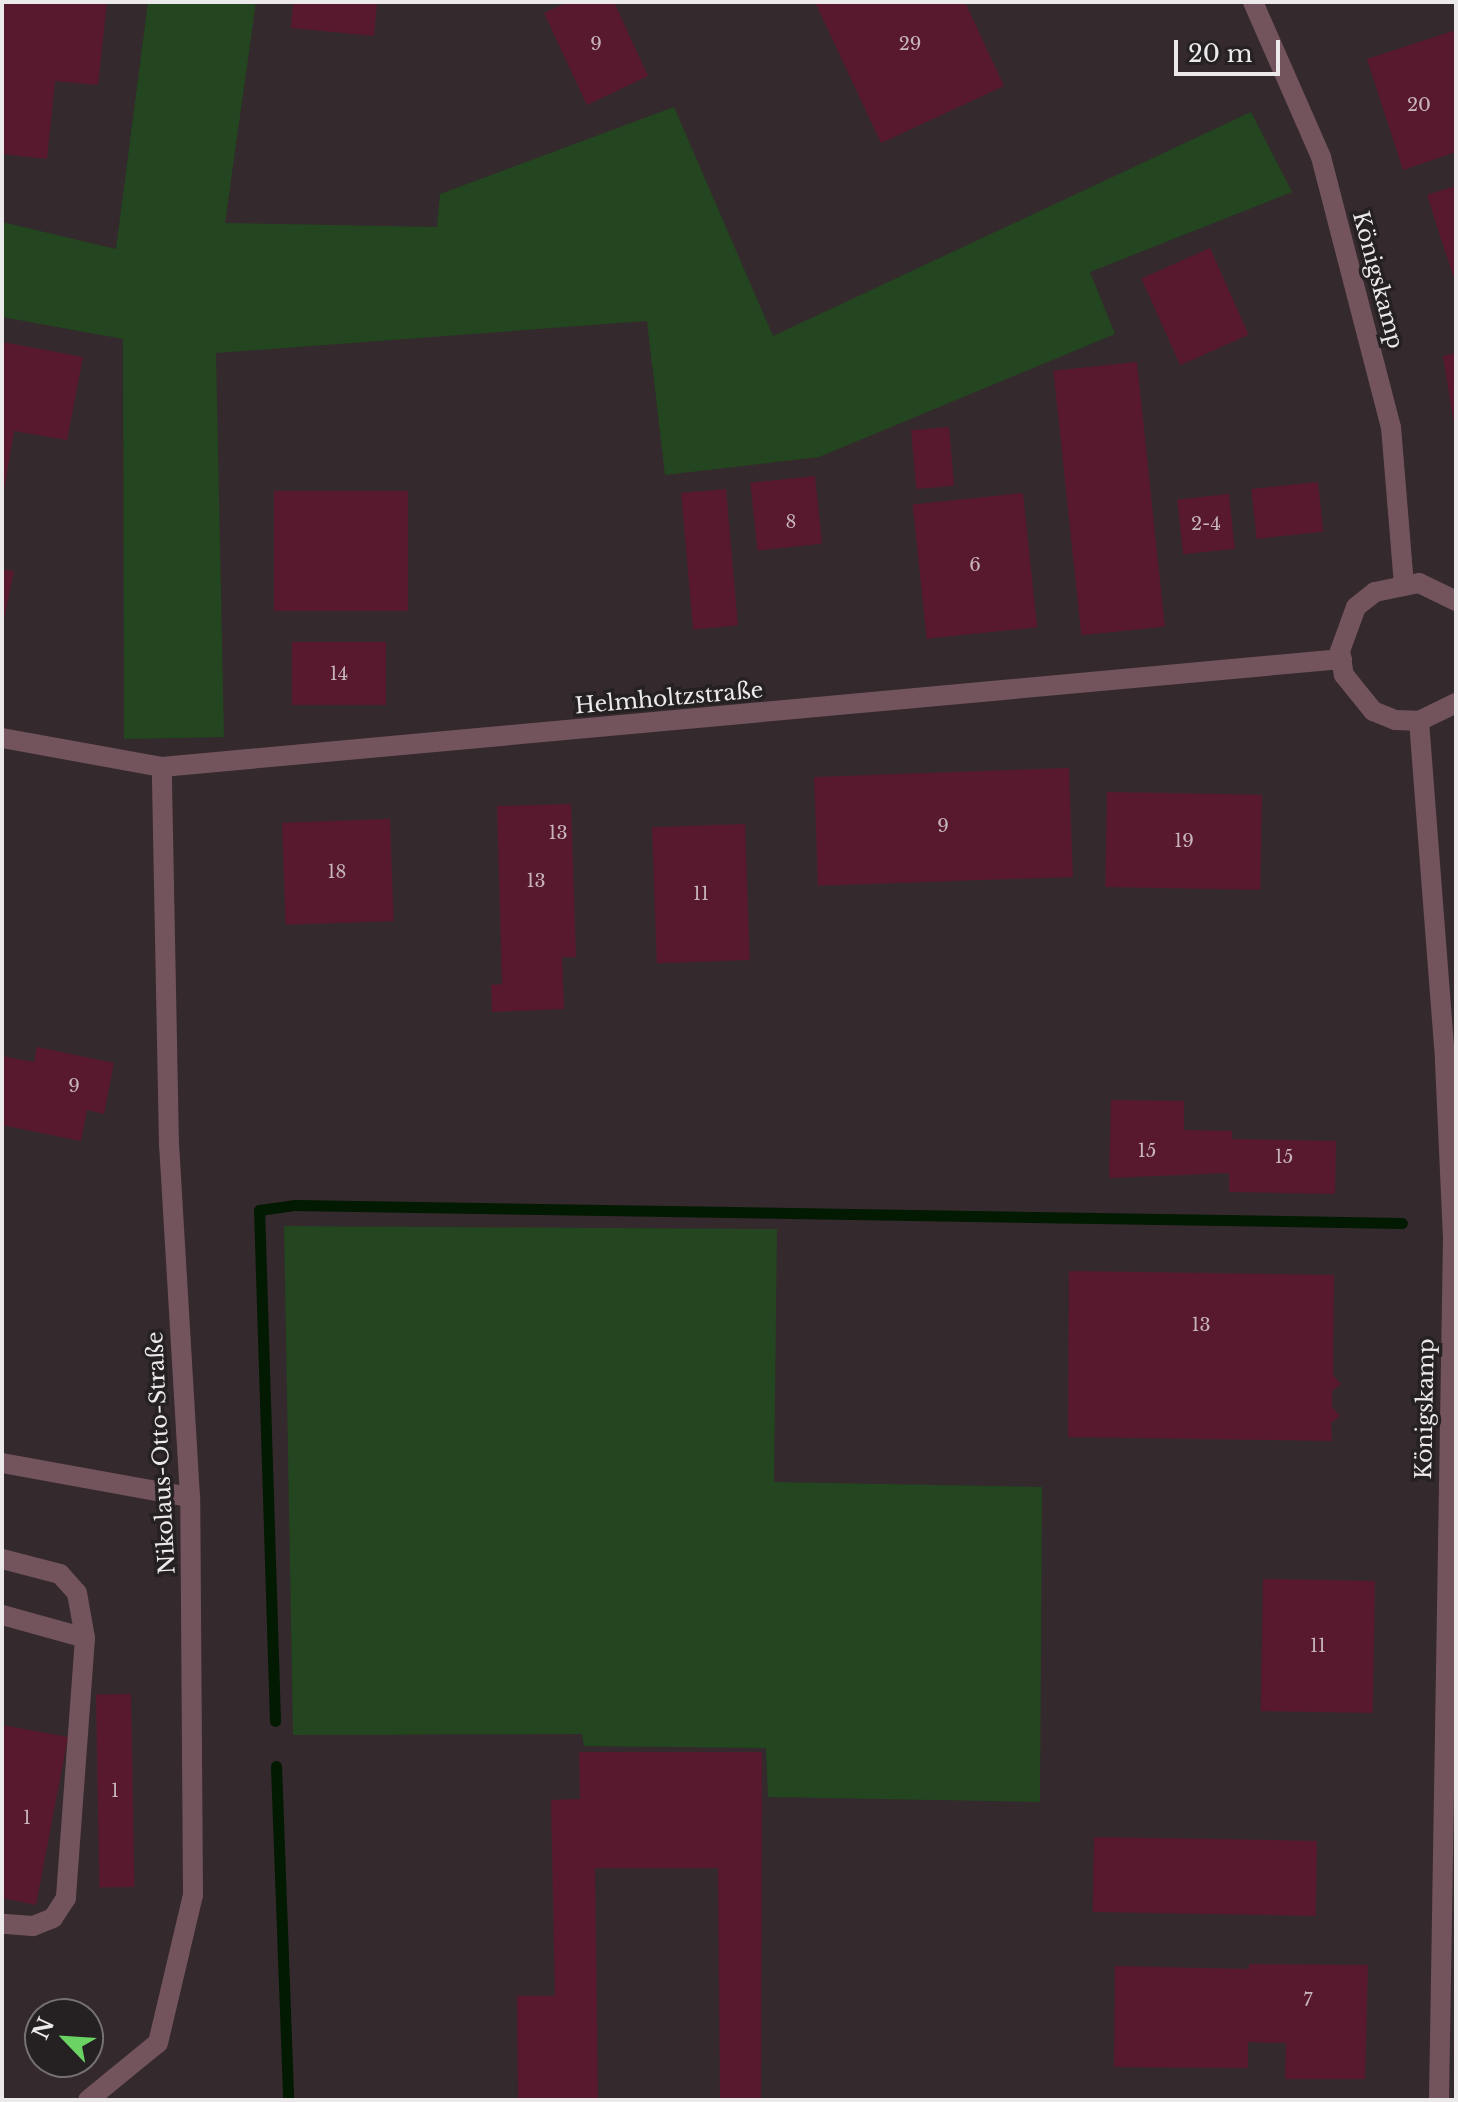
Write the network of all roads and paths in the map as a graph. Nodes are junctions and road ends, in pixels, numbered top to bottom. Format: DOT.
graph roads {
  1 [pos="1253,2"];
  2 [pos="1404,584"];
  3 [pos="1456,601"];
  4 [pos="1342,659"];
  5 [pos="1456,703"];
  6 [pos="1419,721"];
  7 [pos="2,738"];
  8 [pos="162,767"];
  9 [pos="2,1463"];
  10 [pos="190,1497"];
  11 [pos="1452,1526"];
  12 [pos="2,1559"];
  13 [pos="2,1615"];
  14 [pos="85,1638"];
  15 [pos="2,1924"];
  16 [pos="88,2100"];
  17 [pos="1439,2100"];
  1 -- 2 [label="street, Königskamp"];
  2 -- 3 [label="street"];
  2 -- 4 [label="street"];
  4 -- 6 [label="street"];
  4 -- 8 [label="street, Helmholtzstraße"];
  5 -- 6 [label="street"];
  6 -- 11 [label="street, Königskamp"];
  7 -- 8 [label="street, Helmholtzstraße"];
  8 -- 10 [label="street, Nikolaus-Otto-Straße"];
  9 -- 10 [label="street"];
  10 -- 16 [label="street, Nikolaus-Otto-Straße"];
  11 -- 17 [label="street, Königskamp"];
  12 -- 14 [label="street"];
  13 -- 14 [label="street"];
  14 -- 15 [label="street"];
}
